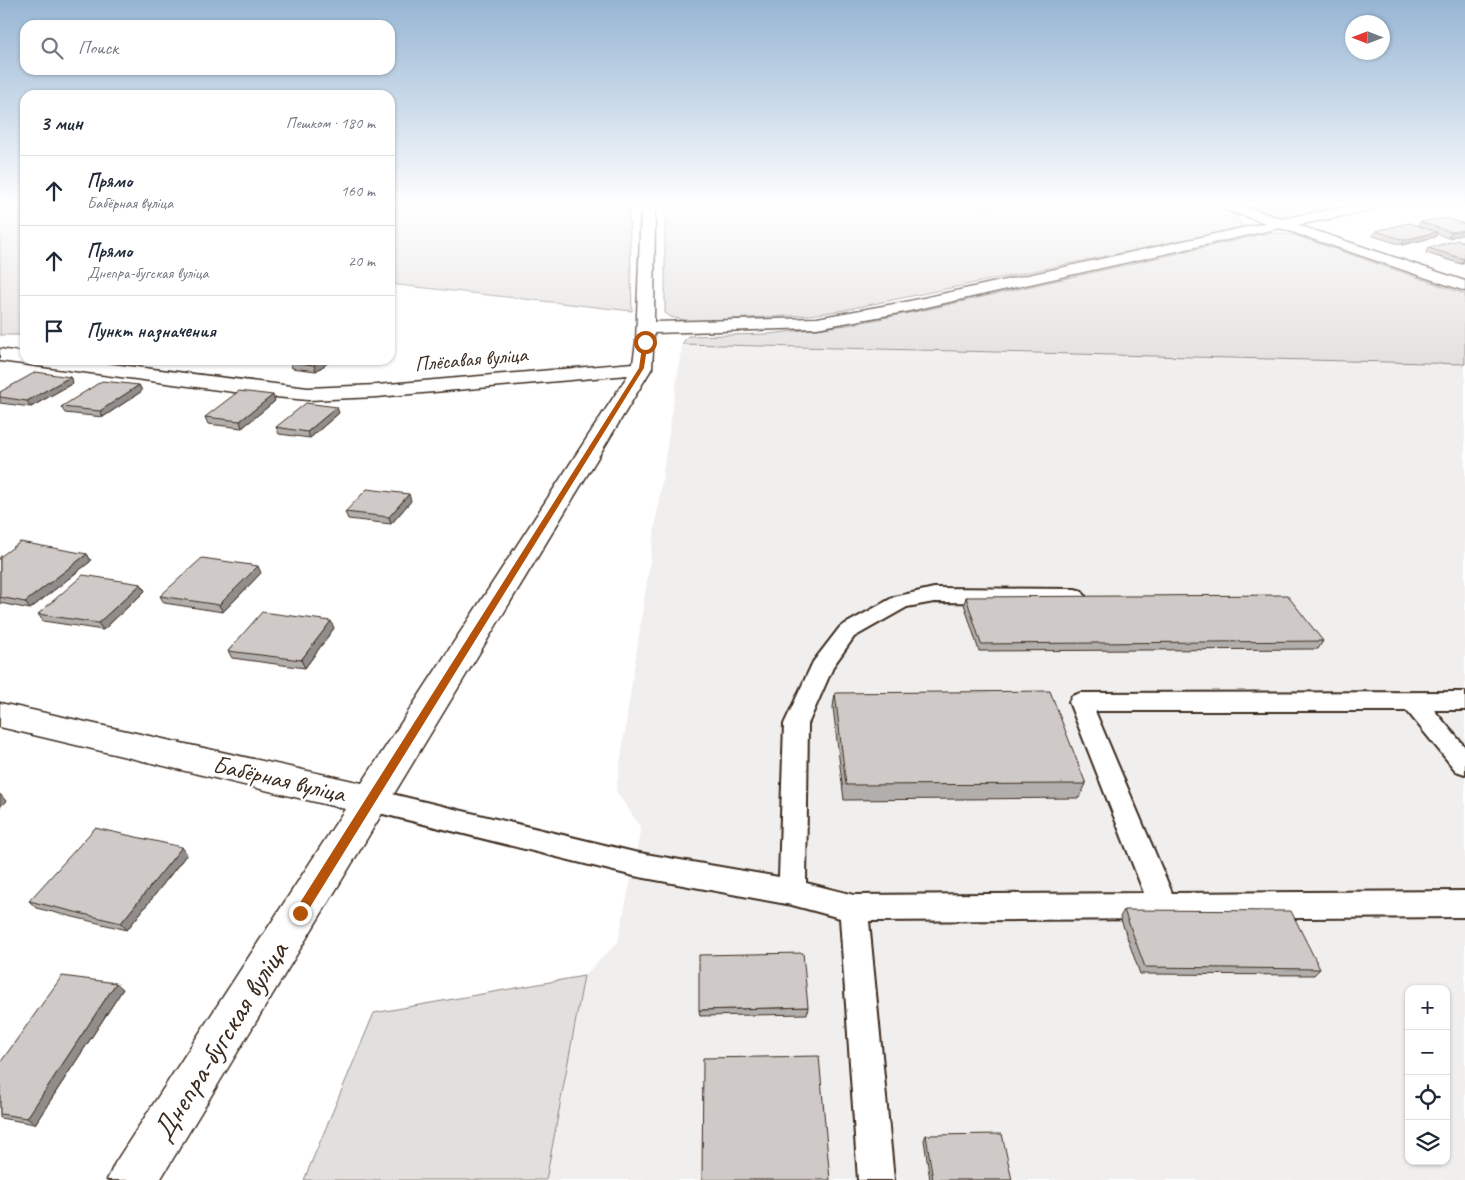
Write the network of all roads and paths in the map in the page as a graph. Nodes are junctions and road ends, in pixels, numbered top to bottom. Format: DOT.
graph roads {
  1 [pos="646,261"];
  2 [pos="1111,261"];
  3 [pos="1390,261"];
  4 [pos="1465,286"];
  5 [pos="644,328"];
  6 [pos="0,355"];
  7 [pos="20,358"];
  8 [pos="73,365"];
  9 [pos="642,368"];
  10 [pos="1075,596"];
  11 [pos="1465,701"];
  12 [pos="1412,702"];
  13 [pos="0,715"];
  14 [pos="1465,764"];
  15 [pos="371,800"];
  16 [pos="792,892"];
  17 [pos="1465,904"];
  18 [pos="1163,906"];
  19 [pos="854,908"];
  20 [pos="132,1180"];
  21 [pos="876,1180"];
  1 -- 5 [label="street, Бабёрная вуліца"];
  2 -- 5 [label="street"];
  3 -- 4 [label="street"];
  5 -- 9 [label="street, Бабёрная вуліца"];
  6 -- 7 [label="street"];
  8 -- 9 [label="street, Плёсавая вуліца"];
  9 -- 15 [label="street, Бабёрная вуліца"];
  10 -- 16 [label="lane"];
  11 -- 12 [label="lane"];
  12 -- 14 [label="lane"];
  12 -- 18 [label="lane"];
  13 -- 15 [label="street, Бабёрная вуліца"];
  15 -- 16 [label="lane"];
  15 -- 20 [label="street, Днепра-бугская вуліца"];
  16 -- 19 [label="lane"];
  17 -- 18 [label="lane"];
  18 -- 19 [label="lane"];
  19 -- 21 [label="lane"];
}
